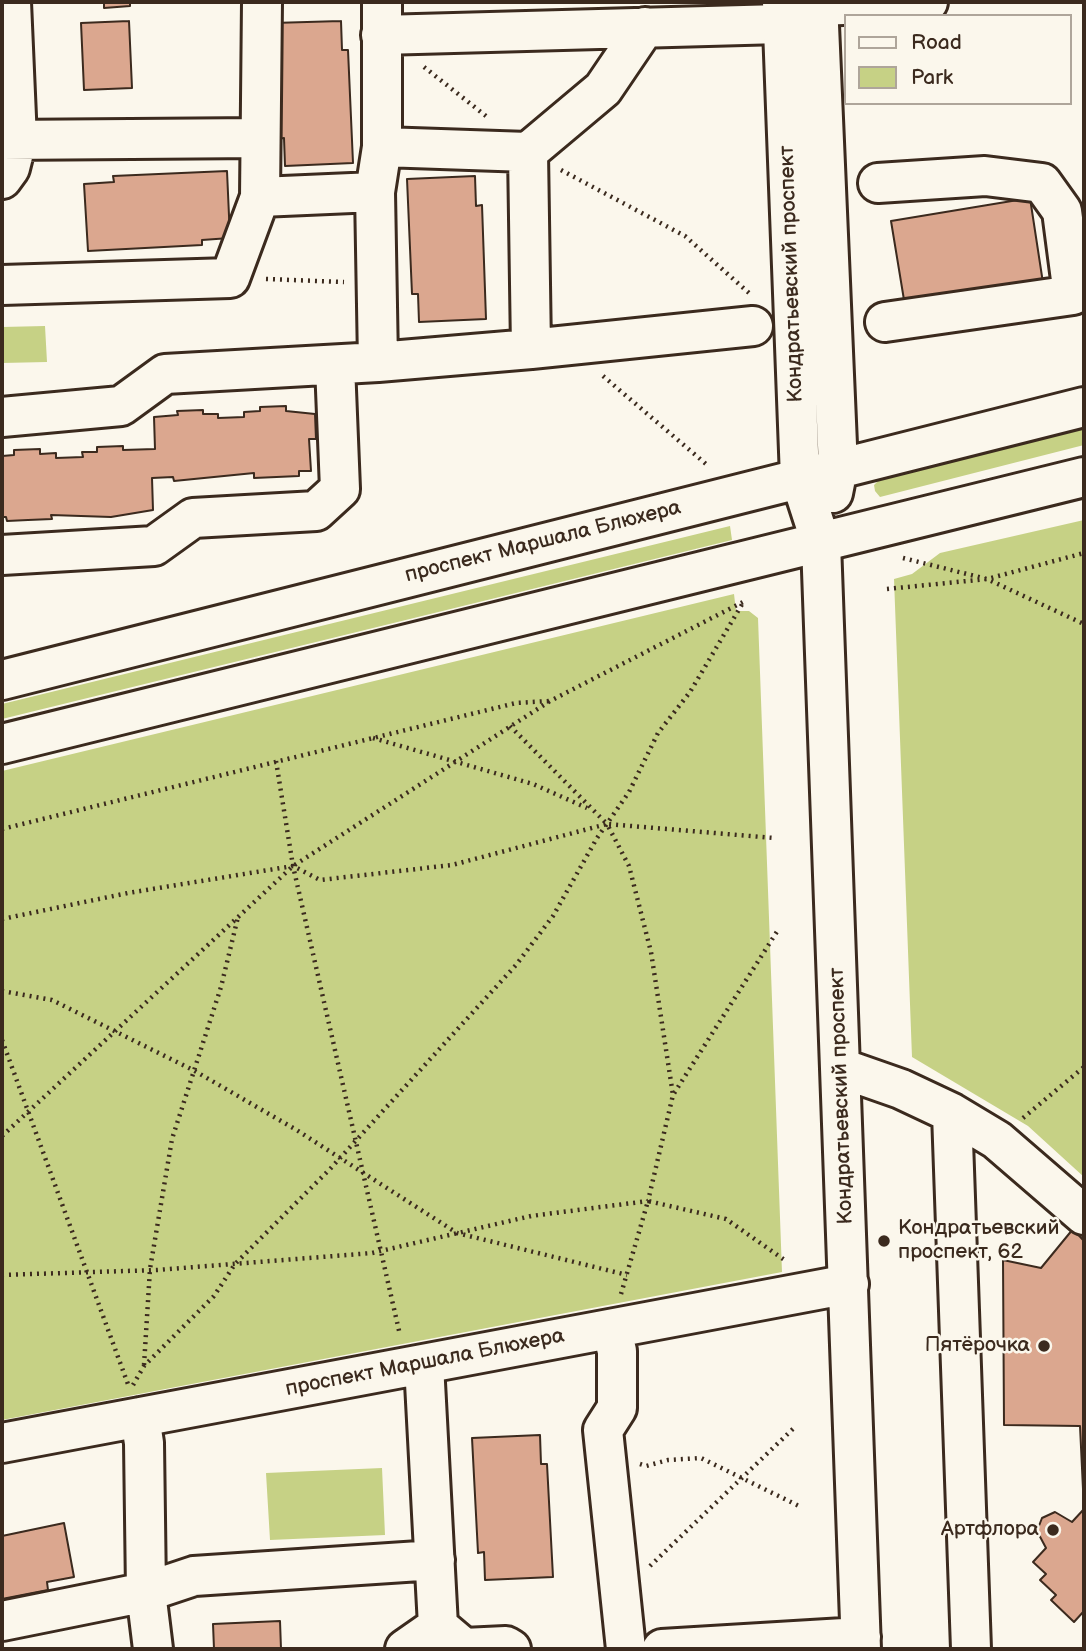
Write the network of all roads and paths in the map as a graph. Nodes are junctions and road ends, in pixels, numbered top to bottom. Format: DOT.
graph roads {
  1 [pos="11,2"];
  2 [pos="262,2"];
  3 [pos="928,2"];
  4 [pos="800,11"];
  5 [pos="382,19"];
  6 [pos="645,27"];
  7 [pos="260,138"];
  8 [pos="9,140"];
  9 [pos="382,147"];
  10 [pos="528,152"];
  11 [pos="2,179"];
  12 [pos="878,183"];
  13 [pos="375,192"];
  14 [pos="260,197"];
  15 [pos="230,278"];
  16 [pos="377,284"];
  17 [pos="2,285"];
  18 [pos="753,311"];
  19 [pos="885,323"];
  20 [pos="549,348"];
  21 [pos="378,362"];
  22 [pos="335,365"];
  23 [pos="1084,407"];
  24 [pos="2,417"];
  25 [pos="706,464"];
  26 [pos="838,468"];
  27 [pos="1084,477"];
  28 [pos="800,478"];
  29 [pos="821,543"];
  30 [pos="1084,553"];
  31 [pos="2,555"];
  32 [pos="895,556"];
  33 [pos="987,579"];
  34 [pos="887,589"];
  35 [pos="1084,624"];
  36 [pos="2,680"];
  37 [pos="550,701"];
  38 [pos="510,726"];
  39 [pos="373,738"];
  40 [pos="2,744"];
  41 [pos="276,761"];
  42 [pos="456,762"];
  43 [pos="591,810"];
  44 [pos="607,824"];
  45 [pos="2,829"];
  46 [pos="774,838"];
  47 [pos="293,866"];
  48 [pos="238,917"];
  49 [pos="2,919"];
  50 [pos="778,930"];
  51 [pos="2,991"];
  52 [pos="116,1032"];
  53 [pos="2,1040"];
  54 [pos="841,1068"];
  55 [pos="193,1070"];
  56 [pos="1082,1071"];
  57 [pos="673,1095"];
  58 [pos="28,1109"];
  59 [pos="952,1113"];
  60 [pos="2,1136"];
  61 [pos="355,1139"];
  62 [pos="997,1140"];
  63 [pos="339,1158"];
  64 [pos="364,1175"];
  65 [pos="648,1201"];
  66 [pos="1084,1214"];
  67 [pos="457,1233"];
  68 [pos="381,1251"];
  69 [pos="790,1262"];
  70 [pos="235,1264"];
  71 [pos="150,1269"];
  72 [pos="87,1271"];
  73 [pos="2,1275"];
  74 [pos="626,1275"];
  75 [pos="849,1284"];
  76 [pos="611,1328"];
  77 [pos="416,1365"];
  78 [pos="144,1366"];
  79 [pos="140,1417"];
  80 [pos="796,1426"];
  81 [pos="2,1443"];
  82 [pos="607,1469"];
  83 [pos="743,1478"];
  84 [pos="800,1506"];
  85 [pos="435,1560"];
  86 [pos="146,1592"];
  87 [pos="620,1594"];
  88 [pos="2,1620"];
  89 [pos="438,1626"];
  90 [pos="861,1643"];
  91 [pos="153,1649"];
  92 [pos="405,1649"];
  93 [pos="511,1649"];
  94 [pos="626,1649"];
  95 [pos="662,1649"];
  96 [pos="971,1649"];
  1 -- 8 [label="main road"];
  2 -- 7 [label="main road"];
  3 -- 4 [label="main road"];
  4 -- 6 [label="main road"];
  4 -- 26 [label="main road, Кондратьевский проспект"];
  4 -- 28 [label="main road, Кондратьевский проспект"];
  5 -- 6 [label="main road"];
  5 -- 9 [label="main road"];
  5 -- 10 [label="path"];
  6 -- 10 [label="main road"];
  7 -- 8 [label="main road"];
  7 -- 14 [label="main road"];
  8 -- 11 [label="main road"];
  9 -- 10 [label="main road"];
  9 -- 13 [label="main road"];
  10 -- 18 [label="path"];
  10 -- 20 [label="main road"];
  12 -- 19 [label="main road"];
  13 -- 14 [label="main road"];
  13 -- 16 [label="main road"];
  14 -- 15 [label="main road"];
  15 -- 16 [label="path"];
  15 -- 17 [label="main road"];
  16 -- 21 [label="main road"];
  18 -- 20 [label="main road"];
  20 -- 21 [label="main road"];
  20 -- 25 [label="path"];
  21 -- 22 [label="main road"];
  22 -- 24 [label="main road"];
  22 -- 31 [label="main road"];
  23 -- 26 [label="main road, проспект Маршала Блюхера"];
  26 -- 28 [label="main road, проспект Маршала Блюхера"];
  26 -- 29 [label="main road, Кондратьевский проспект"];
  27 -- 29 [label="main road"];
  28 -- 29 [label="main road, Кондратьевский проспект"];
  28 -- 36 [label="main road, проспект Маршала Блюхера"];
  29 -- 40 [label="main road"];
  29 -- 54 [label="main road, Кондратьевский проспект"];
  30 -- 33 [label="path"];
  32 -- 33 [label="path"];
  33 -- 34 [label="path"];
  33 -- 35 [label="path"];
  37 -- 38 [label="path"];
  37 -- 39 [label="path"];
  37 -- 44 [label="path"];
  38 -- 42 [label="path"];
  38 -- 43 [label="path"];
  39 -- 41 [label="path"];
  39 -- 42 [label="path"];
  41 -- 45 [label="path"];
  41 -- 47 [label="path"];
  42 -- 43 [label="path"];
  42 -- 47 [label="path"];
  43 -- 44 [label="path"];
  44 -- 46 [label="path"];
  44 -- 47 [label="path"];
  44 -- 57 [label="path"];
  44 -- 61 [label="path"];
  47 -- 48 [label="path"];
  47 -- 49 [label="path"];
  47 -- 61 [label="path"];
  48 -- 52 [label="path"];
  48 -- 55 [label="path"];
  50 -- 57 [label="path"];
  51 -- 52 [label="path"];
  52 -- 55 [label="path"];
  52 -- 58 [label="path"];
  53 -- 58 [label="path"];
  54 -- 59 [label="main road"];
  54 -- 75 [label="main road, Кондратьевский проспект"];
  55 -- 63 [label="path"];
  55 -- 71 [label="path"];
  56 -- 62 [label="path"];
  57 -- 65 [label="path"];
  58 -- 60 [label="path"];
  58 -- 72 [label="path"];
  59 -- 62 [label="main road"];
  59 -- 96 [label="main road"];
  61 -- 63 [label="path"];
  61 -- 64 [label="path"];
  62 -- 66 [label="main road"];
  63 -- 64 [label="path"];
  63 -- 70 [label="path"];
  64 -- 67 [label="path"];
  64 -- 68 [label="path"];
  65 -- 67 [label="path"];
  65 -- 69 [label="path"];
  65 -- 74 [label="path"];
  67 -- 68 [label="path"];
  67 -- 74 [label="path"];
  68 -- 70 [label="path"];
  68 -- 77 [label="path"];
  70 -- 71 [label="path"];
  70 -- 78 [label="path"];
  71 -- 72 [label="path"];
  71 -- 78 [label="path"];
  72 -- 73 [label="path"];
  72 -- 78 [label="path"];
  74 -- 76 [label="path"];
  75 -- 76 [label="main road, проспект Маршала Блюхера"];
  75 -- 90 [label="main road, Кондратьевский проспект"];
  76 -- 77 [label="main road, проспект Маршала Блюхера"];
  76 -- 82 [label="main road"];
  77 -- 79 [label="main road, проспект Маршала Блюхера"];
  77 -- 85 [label="main road"];
  79 -- 81 [label="main road, проспект Маршала Блюхера"];
  79 -- 86 [label="main road"];
  80 -- 83 [label="path"];
  82 -- 83 [label="path"];
  82 -- 87 [label="main road"];
  83 -- 84 [label="path"];
  83 -- 87 [label="path"];
  85 -- 86 [label="main road"];
  85 -- 89 [label="main road"];
  86 -- 88 [label="main road"];
  86 -- 91 [label="main road"];
  87 -- 94 [label="main road"];
  89 -- 92 [label="main road"];
  89 -- 93 [label="main road"];
  90 -- 95 [label="main road"];
}
